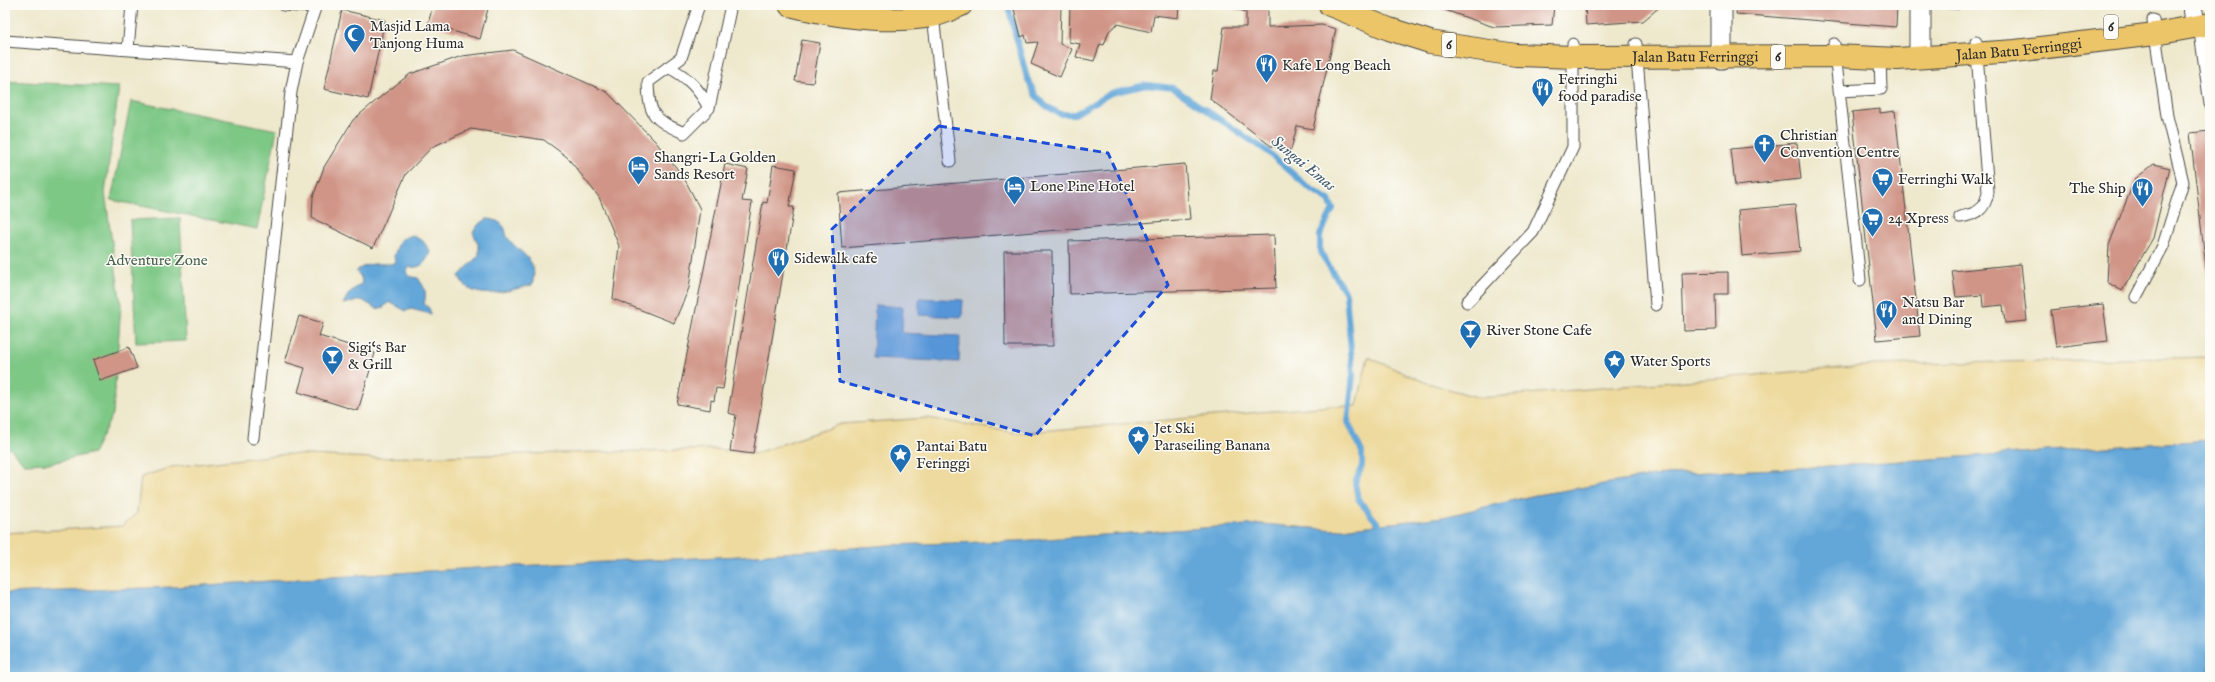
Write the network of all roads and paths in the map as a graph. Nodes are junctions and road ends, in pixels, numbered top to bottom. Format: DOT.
graph roads {
  1 [pos="132,5"];
  2 [pos="283,5"];
  3 [pos="699,5"];
  4 [pos="731,5"];
  5 [pos="790,5"];
  6 [pos="961,5"];
  7 [pos="1330,5"];
  8 [pos="1363,5"];
  9 [pos="1721,5"];
  10 [pos="1920,5"];
  11 [pos="315,6"];
  12 [pos="931,10"];
  13 [pos="2198,16"];
  14 [pos="2154,27"];
  15 [pos="5,41"];
  16 [pos="1976,48"];
  17 [pos="128,49"];
  18 [pos="1636,50"];
  19 [pos="1835,50"];
  20 [pos="1573,51"];
  21 [pos="1920,51"];
  22 [pos="1720,52"];
  23 [pos="1880,58"];
  24 [pos="297,62"];
  25 [pos="668,67"];
  26 [pos="1840,91"];
  27 [pos="2210,104"];
  28 [pos="709,108"];
  29 [pos="950,161"];
  30 [pos="1960,217"];
  31 [pos="1860,280"];
  32 [pos="2136,297"];
  33 [pos="1467,302"];
  34 [pos="1656,305"];
  35 [pos="253,438"];
  1 -- 17 [label="lane"];
  2 -- 11 [label="lane"];
  3 -- 25 [label="lane"];
  4 -- 28 [label="lane"];
  5 -- 12 [label="main road"];
  6 -- 12 [label="main road"];
  7 -- 20 [label="main road, Jalan Batu Ferringgi / 6"];
  8 -- 20 [label="main road, Jalan Batu Ferringgi / 6"];
  9 -- 22 [label="street"];
  10 -- 21 [label="street"];
  11 -- 24 [label="lane"];
  12 -- 29 [label="lane"];
  13 -- 14 [label="main road, Jalan Batu Ferringgi / 6"];
  13 -- 27 [label="lane"];
  14 -- 16 [label="main road, Jalan Batu Ferringgi / 6"];
  14 -- 32 [label="lane"];
  15 -- 17 [label="lane"];
  16 -- 21 [label="main road, Jalan Batu Ferringgi / 6"];
  16 -- 30 [label="lane"];
  17 -- 24 [label="lane"];
  18 -- 20 [label="main road, Jalan Batu Ferringgi / 6"];
  18 -- 22 [label="main road, Jalan Batu Ferringgi / 6"];
  18 -- 34 [label="lane"];
  19 -- 21 [label="main road, Jalan Batu Ferringgi / 6"];
  19 -- 22 [label="main road, Jalan Batu Ferringgi / 6"];
  19 -- 23 [label="main road, Jalan Batu Ferringgi / 6"];
  19 -- 26 [label="lane"];
  20 -- 33 [label="lane"];
  21 -- 23 [label="main road, Jalan Batu Ferringgi / 6"];
  23 -- 26 [label="lane"];
  24 -- 35 [label="lane"];
  25 -- 28 [label="lane"];
  25 -- 28 [label="lane"];
  26 -- 31 [label="lane"];
}
